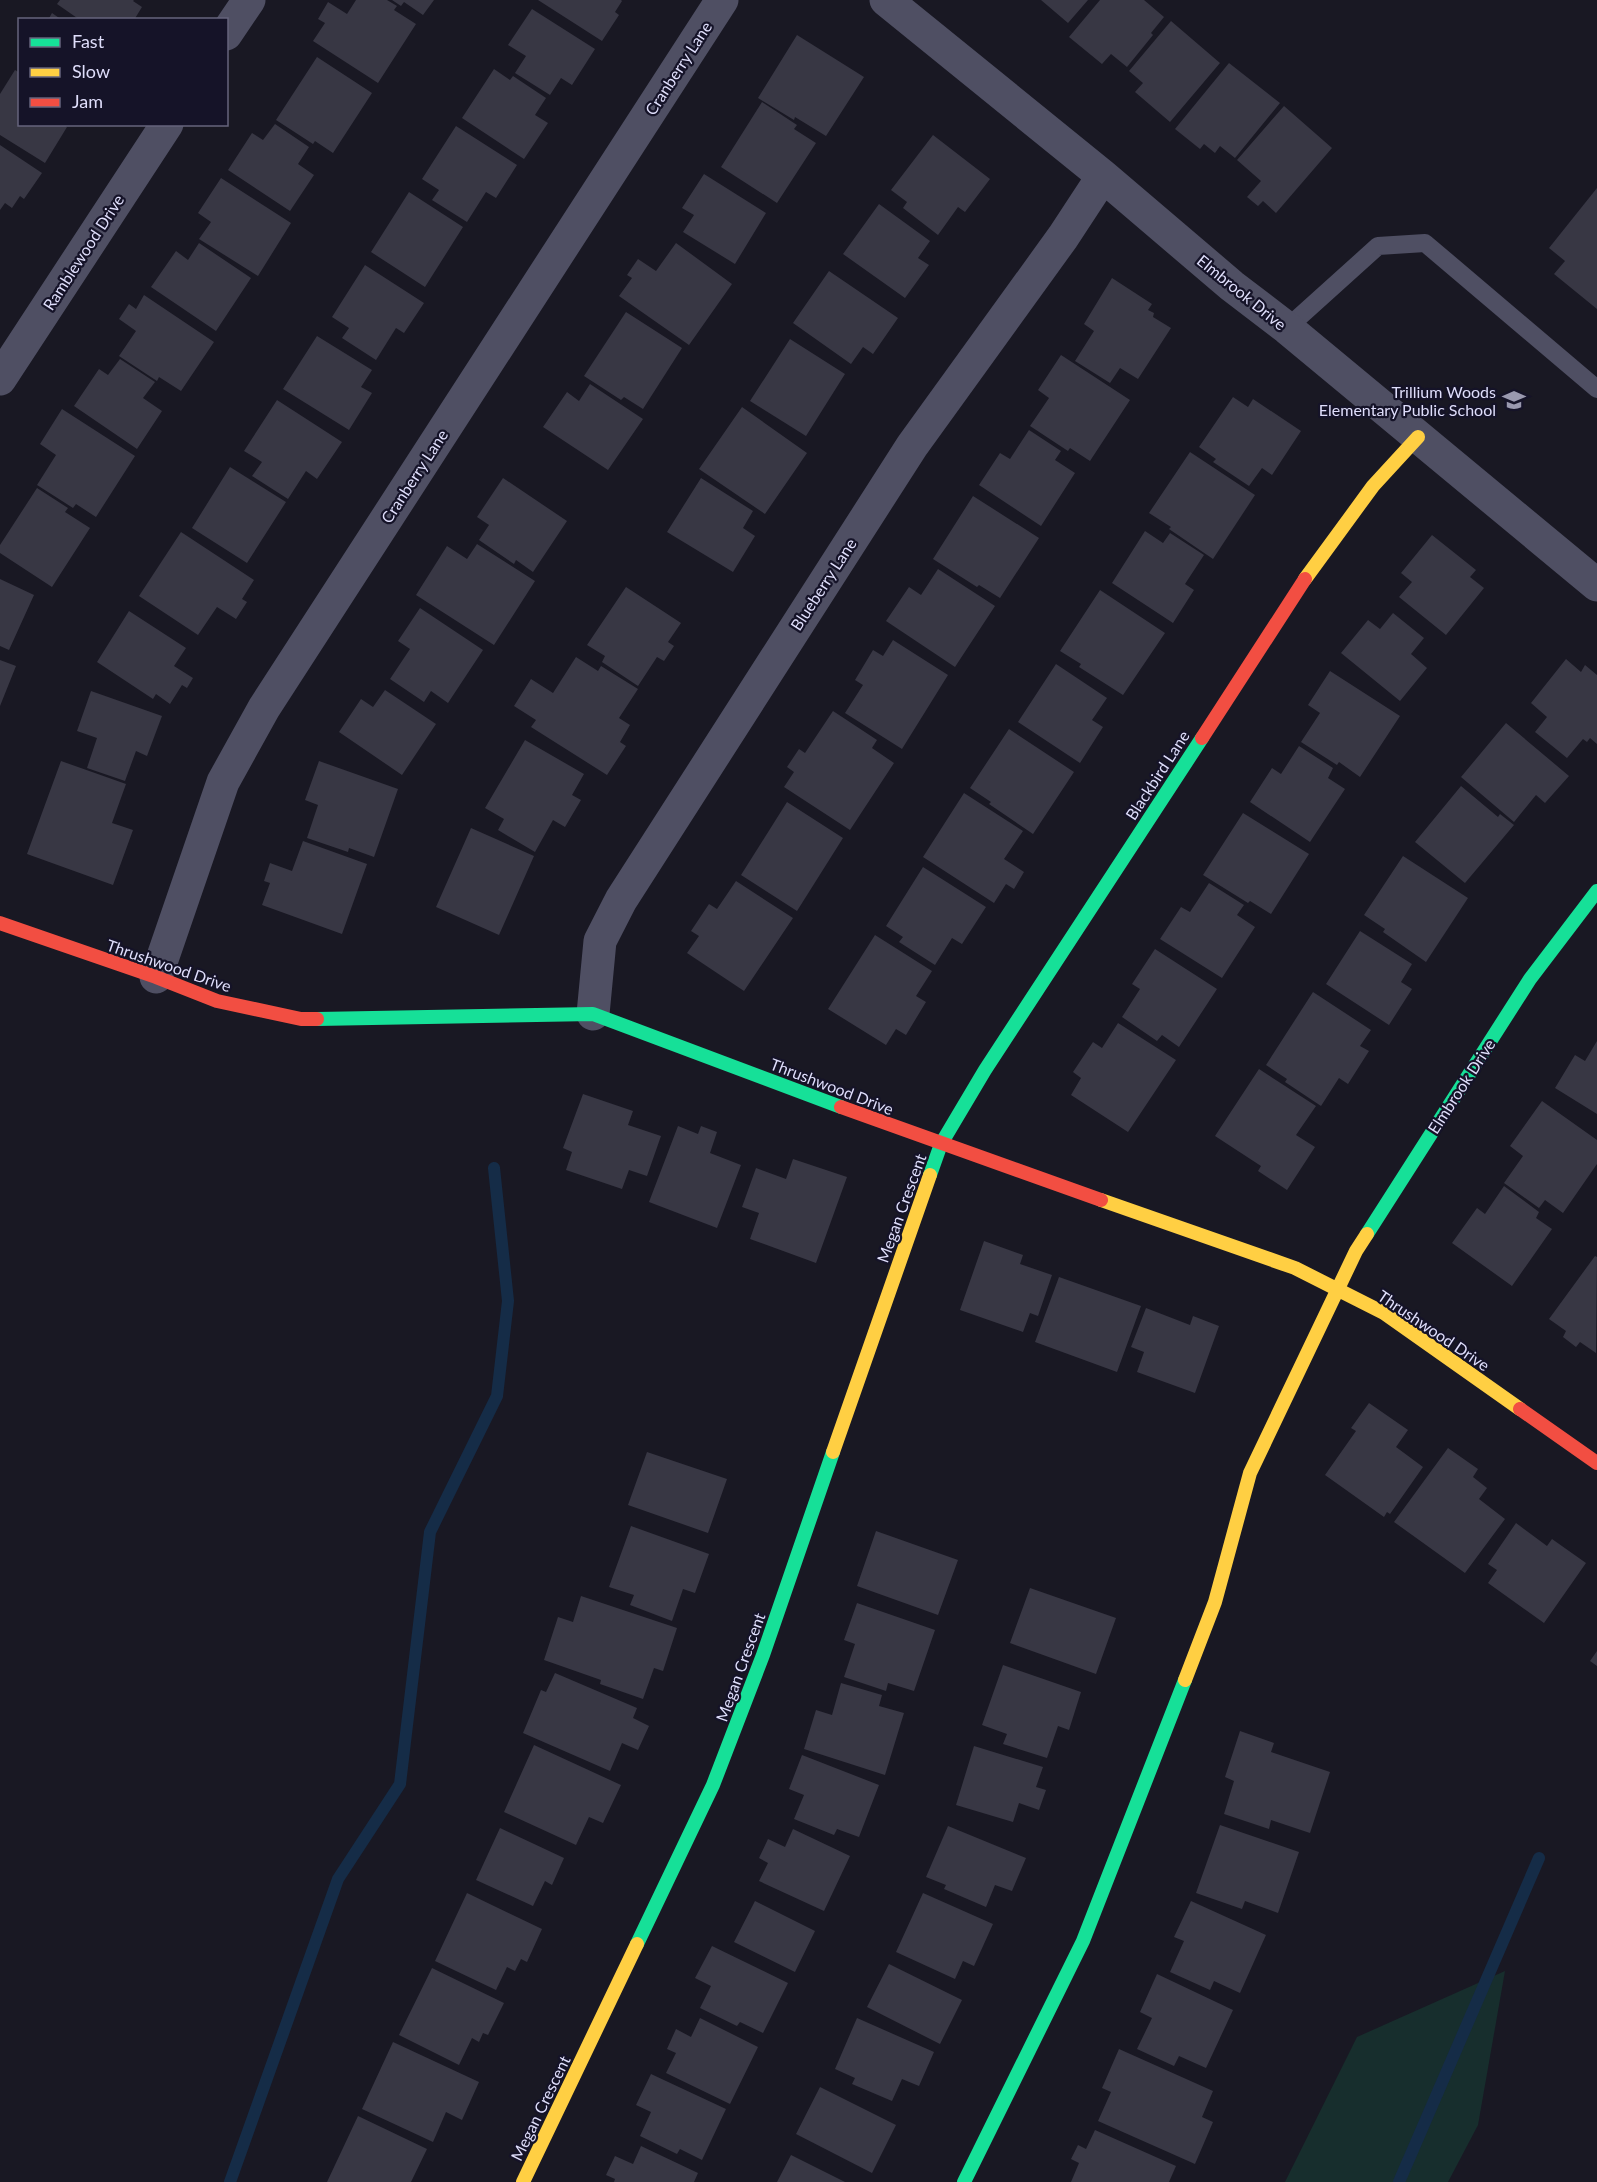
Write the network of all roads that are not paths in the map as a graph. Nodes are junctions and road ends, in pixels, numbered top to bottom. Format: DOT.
graph roads {
  1 [pos="249,0"];
  2 [pos="722,0"];
  3 [pos="886,0"];
  4 [pos="228,31"];
  5 [pos="166,126"];
  6 [pos="1103,176"];
  7 [pos="1287,328"];
  8 [pos="0,379"];
  9 [pos="1597,389"];
  10 [pos="1418,437"];
  11 [pos="1597,585"];
  12 [pos="1597,891"];
  13 [pos="0,923"];
  14 [pos="156,977"];
  15 [pos="593,1014"];
  16 [pos="941,1144"];
  17 [pos="1336,1289"];
  18 [pos="1597,1463"];
  19 [pos="523,2182"];
  20 [pos="964,2182"];
  1 -- 4 [label="street"];
  2 -- 14 [label="street, Cranberry Lane"];
  3 -- 6 [label="street, Elmbrook Drive"];
  5 -- 8 [label="street, Ramblewood Drive"];
  6 -- 7 [label="street, Elmbrook Drive"];
  6 -- 15 [label="street, Blueberry Lane"];
  7 -- 9 [label="lane"];
  7 -- 10 [label="street, Elmbrook Drive"];
  10 -- 11 [label="street, Elmbrook Drive"];
  10 -- 16 [label="street, Blackbird Lane"];
  12 -- 17 [label="street, Elmbrook Drive"];
  13 -- 14 [label="street, Thrushwood Drive"];
  14 -- 15 [label="street, Thrushwood Drive"];
  15 -- 16 [label="street, Thrushwood Drive"];
  16 -- 17 [label="street, Thrushwood Drive"];
  16 -- 19 [label="street, Megan Crescent"];
  17 -- 18 [label="street, Thrushwood Drive"];
  17 -- 20 [label="street"];
}
